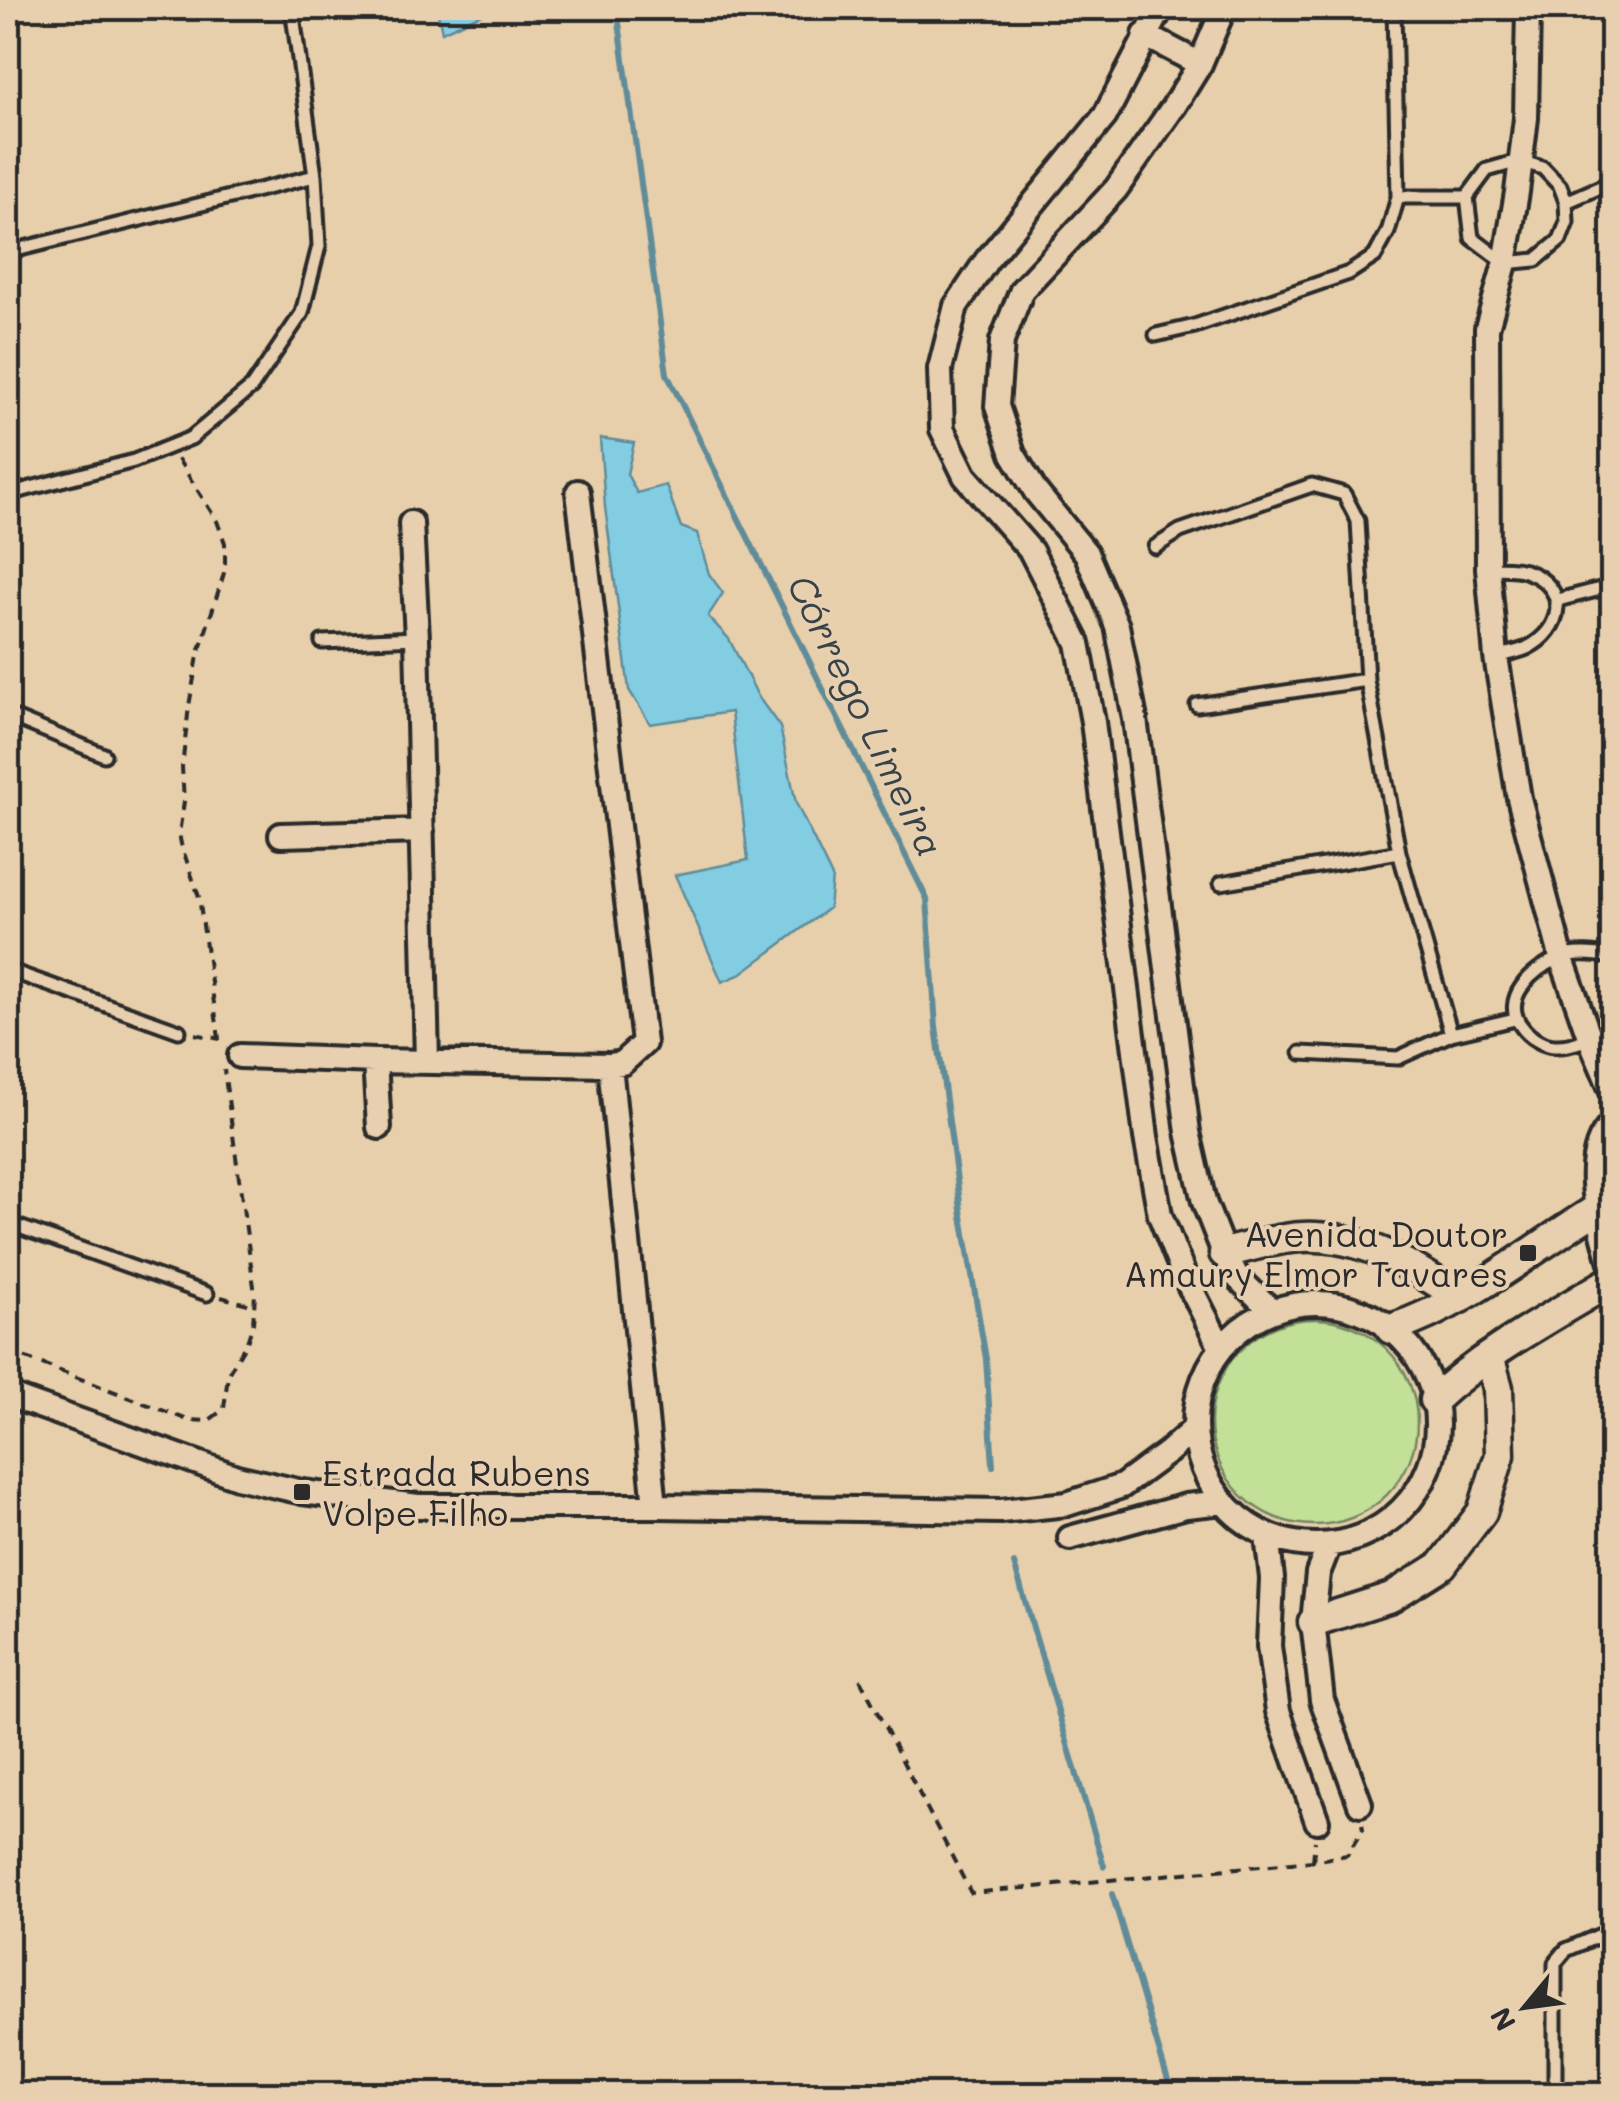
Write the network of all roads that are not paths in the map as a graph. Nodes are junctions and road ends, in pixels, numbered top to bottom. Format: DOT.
graph roads {
  1 [pos="17,8"];
  2 [pos="292,8"];
  3 [pos="1161,8"];
  4 [pos="1224,8"];
  5 [pos="1394,8"];
  6 [pos="1528,8"];
  7 [pos="8,10"];
  8 [pos="1145,35"];
  9 [pos="1200,64"];
  10 [pos="1519,160"];
  11 [pos="315,176"];
  12 [pos="1612,182"];
  13 [pos="1398,197"];
  14 [pos="1467,198"];
  15 [pos="1566,202"];
  16 [pos="8,252"];
  17 [pos="1505,263"];
  18 [pos="1156,335"];
  19 [pos="578,492"];
  20 [pos="8,494"];
  21 [pos="1046,504"];
  22 [pos="412,522"];
  23 [pos="1014,530"];
  24 [pos="1156,546"];
  25 [pos="1488,568"];
  26 [pos="1612,586"];
  27 [pos="1558,600"];
  28 [pos="417,638"];
  29 [pos="322,642"];
  30 [pos="1496,658"];
  31 [pos="1367,680"];
  32 [pos="1197,705"];
  33 [pos="8,715"];
  34 [pos="104,756"];
  35 [pos="422,831"];
  36 [pos="281,835"];
  37 [pos="1399,852"];
  38 [pos="1221,883"];
  39 [pos="1561,956"];
  40 [pos="1612,956"];
  41 [pos="8,970"];
  42 [pos="1171,1004"];
  43 [pos="1129,1010"];
  44 [pos="1515,1019"];
  45 [pos="1612,1026"];
  46 [pos="178,1031"];
  47 [pos="1450,1034"];
  48 [pos="1590,1040"];
  49 [pos="1301,1052"];
  50 [pos="240,1056"];
  51 [pos="375,1061"];
  52 [pos="428,1062"];
  53 [pos="610,1065"];
  54 [pos="1612,1091"];
  55 [pos="1612,1124"];
  56 [pos="379,1127"];
  57 [pos="1605,1204"];
  58 [pos="8,1223"];
  59 [pos="1224,1254"];
  60 [pos="1612,1266"];
  61 [pos="1612,1280"];
  62 [pos="207,1294"];
  63 [pos="1460,1298"];
  64 [pos="1271,1310"];
  65 [pos="1392,1329"];
  66 [pos="1220,1348"];
  67 [pos="1488,1356"];
  68 [pos="8,1394"];
  69 [pos="1434,1400"];
  70 [pos="1195,1428"];
  71 [pos="1224,1502"];
  72 [pos="655,1506"];
  73 [pos="1267,1536"];
  74 [pos="1070,1538"];
  75 [pos="1329,1546"];
  76 [pos="1313,1622"];
  77 [pos="1360,1804"];
  78 [pos="1317,1822"];
  79 [pos="1612,1930"];
  80 [pos="1554,2094"];
  1 -- 7 [label="lane"];
  2 -- 11 [label="lane"];
  3 -- 8 [label="street"];
  4 -- 9 [label="street"];
  5 -- 13 [label="lane"];
  6 -- 10 [label="street"];
  8 -- 9 [label="street"];
  8 -- 23 [label="street"];
  9 -- 21 [label="street"];
  10 -- 14 [label="lane"];
  10 -- 15 [label="lane"];
  10 -- 17 [label="street"];
  11 -- 16 [label="lane"];
  11 -- 20 [label="lane"];
  12 -- 15 [label="lane"];
  13 -- 14 [label="lane"];
  13 -- 18 [label="lane"];
  14 -- 17 [label="lane"];
  15 -- 17 [label="lane"];
  17 -- 25 [label="street"];
  19 -- 53 [label="street"];
  21 -- 23 [label="street"];
  21 -- 42 [label="street"];
  22 -- 28 [label="street"];
  23 -- 43 [label="street"];
  24 -- 31 [label="lane"];
  25 -- 27 [label="lane"];
  25 -- 30 [label="street"];
  26 -- 27 [label="lane"];
  27 -- 30 [label="lane"];
  28 -- 29 [label="lane"];
  28 -- 35 [label="street"];
  30 -- 39 [label="street"];
  31 -- 32 [label="lane"];
  31 -- 37 [label="lane"];
  33 -- 34 [label="lane"];
  35 -- 36 [label="street"];
  35 -- 52 [label="street"];
  37 -- 38 [label="lane"];
  37 -- 47 [label="lane"];
  39 -- 40 [label="lane"];
  39 -- 44 [label="lane"];
  39 -- 48 [label="street"];
  41 -- 46 [label="lane"];
  42 -- 43 [label="street"];
  42 -- 59 [label="street"];
  43 -- 66 [label="street"];
  44 -- 47 [label="lane"];
  44 -- 48 [label="lane"];
  45 -- 48 [label="lane"];
  47 -- 49 [label="lane"];
  48 -- 54 [label="street"];
  50 -- 51 [label="street"];
  51 -- 52 [label="street"];
  51 -- 56 [label="street"];
  52 -- 53 [label="street"];
  53 -- 72 [label="street"];
  55 -- 57 [label="street"];
  57 -- 60 [label="street"];
  57 -- 63 [label="street"];
  58 -- 62 [label="lane"];
  59 -- 63 [label="street"];
  59 -- 64 [label="street"];
  61 -- 67 [label="street"];
  63 -- 65 [label="street"];
  64 -- 65 [label="street"];
  64 -- 66 [label="street"];
  65 -- 69 [label="street"];
  66 -- 70 [label="street"];
  67 -- 69 [label="street"];
  67 -- 76 [label="street"];
  68 -- 72 [label="street"];
  69 -- 75 [label="street"];
  70 -- 71 [label="street"];
  70 -- 72 [label="street"];
  71 -- 73 [label="street"];
  71 -- 74 [label="street"];
  73 -- 75 [label="street"];
  73 -- 78 [label="street"];
  75 -- 76 [label="street"];
  76 -- 77 [label="street"];
  79 -- 80 [label="lane"];
}
